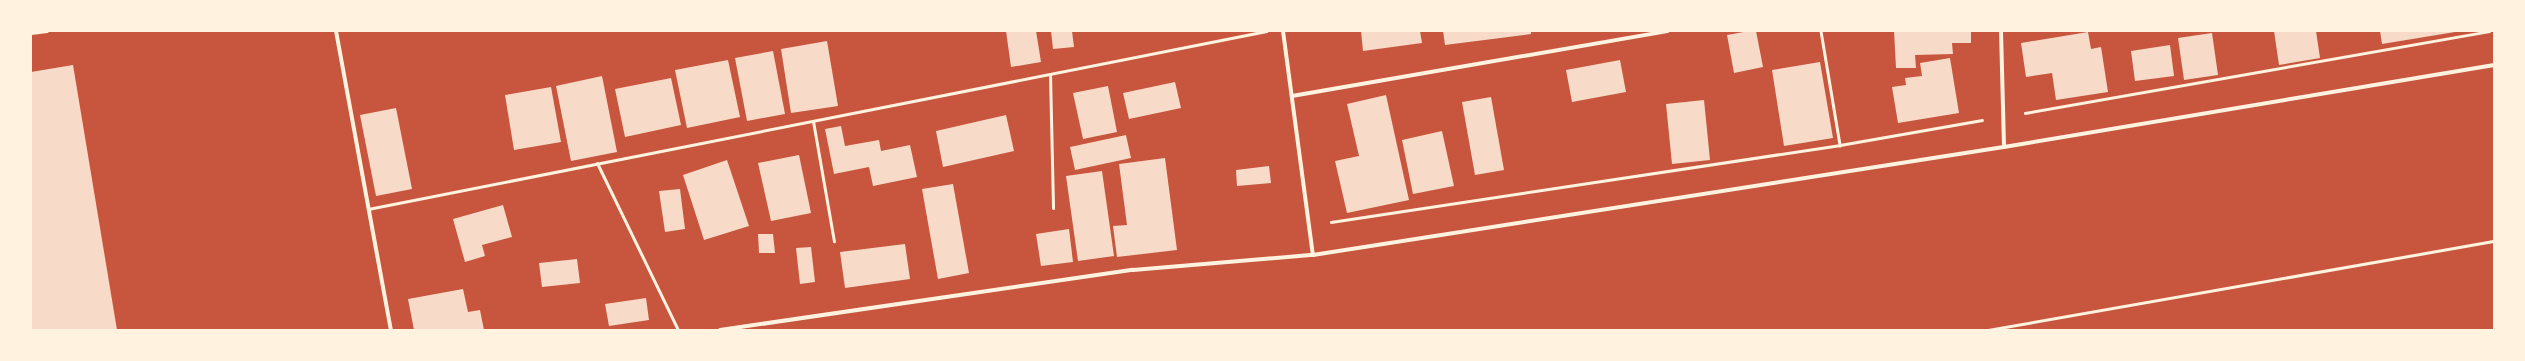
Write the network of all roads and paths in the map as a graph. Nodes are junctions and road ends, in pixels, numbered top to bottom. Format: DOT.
graph roads {
  1 [pos="47,31"];
  2 [pos="336,31"];
  3 [pos="1267,31"];
  4 [pos="1283,31"];
  5 [pos="1667,31"];
  6 [pos="1821,31"];
  7 [pos="2000,31"];
  8 [pos="2489,31"];
  9 [pos="31,33"];
  10 [pos="2494,64"];
  11 [pos="1050,74"];
  12 [pos="1292,96"];
  13 [pos="2001,117"];
  14 [pos="813,121"];
  15 [pos="1840,145"];
  16 [pos="2004,147"];
  17 [pos="597,163"];
  18 [pos="368,208"];
  19 [pos="1053,208"];
  20 [pos="1309,226"];
  21 [pos="834,241"];
  22 [pos="2494,241"];
  23 [pos="1313,255"];
  24 [pos="391,330"];
  25 [pos="678,330"];
  26 [pos="720,330"];
  27 [pos="1988,330"];
  1 -- 9 [label="lane"];
  2 -- 18 [label="street"];
  3 -- 11 [label="lane"];
  4 -- 12 [label="street"];
  5 -- 12 [label="street"];
  6 -- 15 [label="path"];
  7 -- 13 [label="street"];
  8 -- 13 [label="path"];
  10 -- 16 [label="street"];
  11 -- 14 [label="lane"];
  11 -- 19 [label="lane"];
  12 -- 20 [label="street"];
  13 -- 15 [label="path"];
  13 -- 16 [label="street"];
  14 -- 17 [label="lane"];
  14 -- 21 [label="lane"];
  15 -- 20 [label="path"];
  16 -- 23 [label="street"];
  17 -- 18 [label="lane"];
  17 -- 25 [label="lane"];
  18 -- 24 [label="street"];
  20 -- 23 [label="street"];
  22 -- 27 [label="path"];
  23 -- 26 [label="street"];
}
